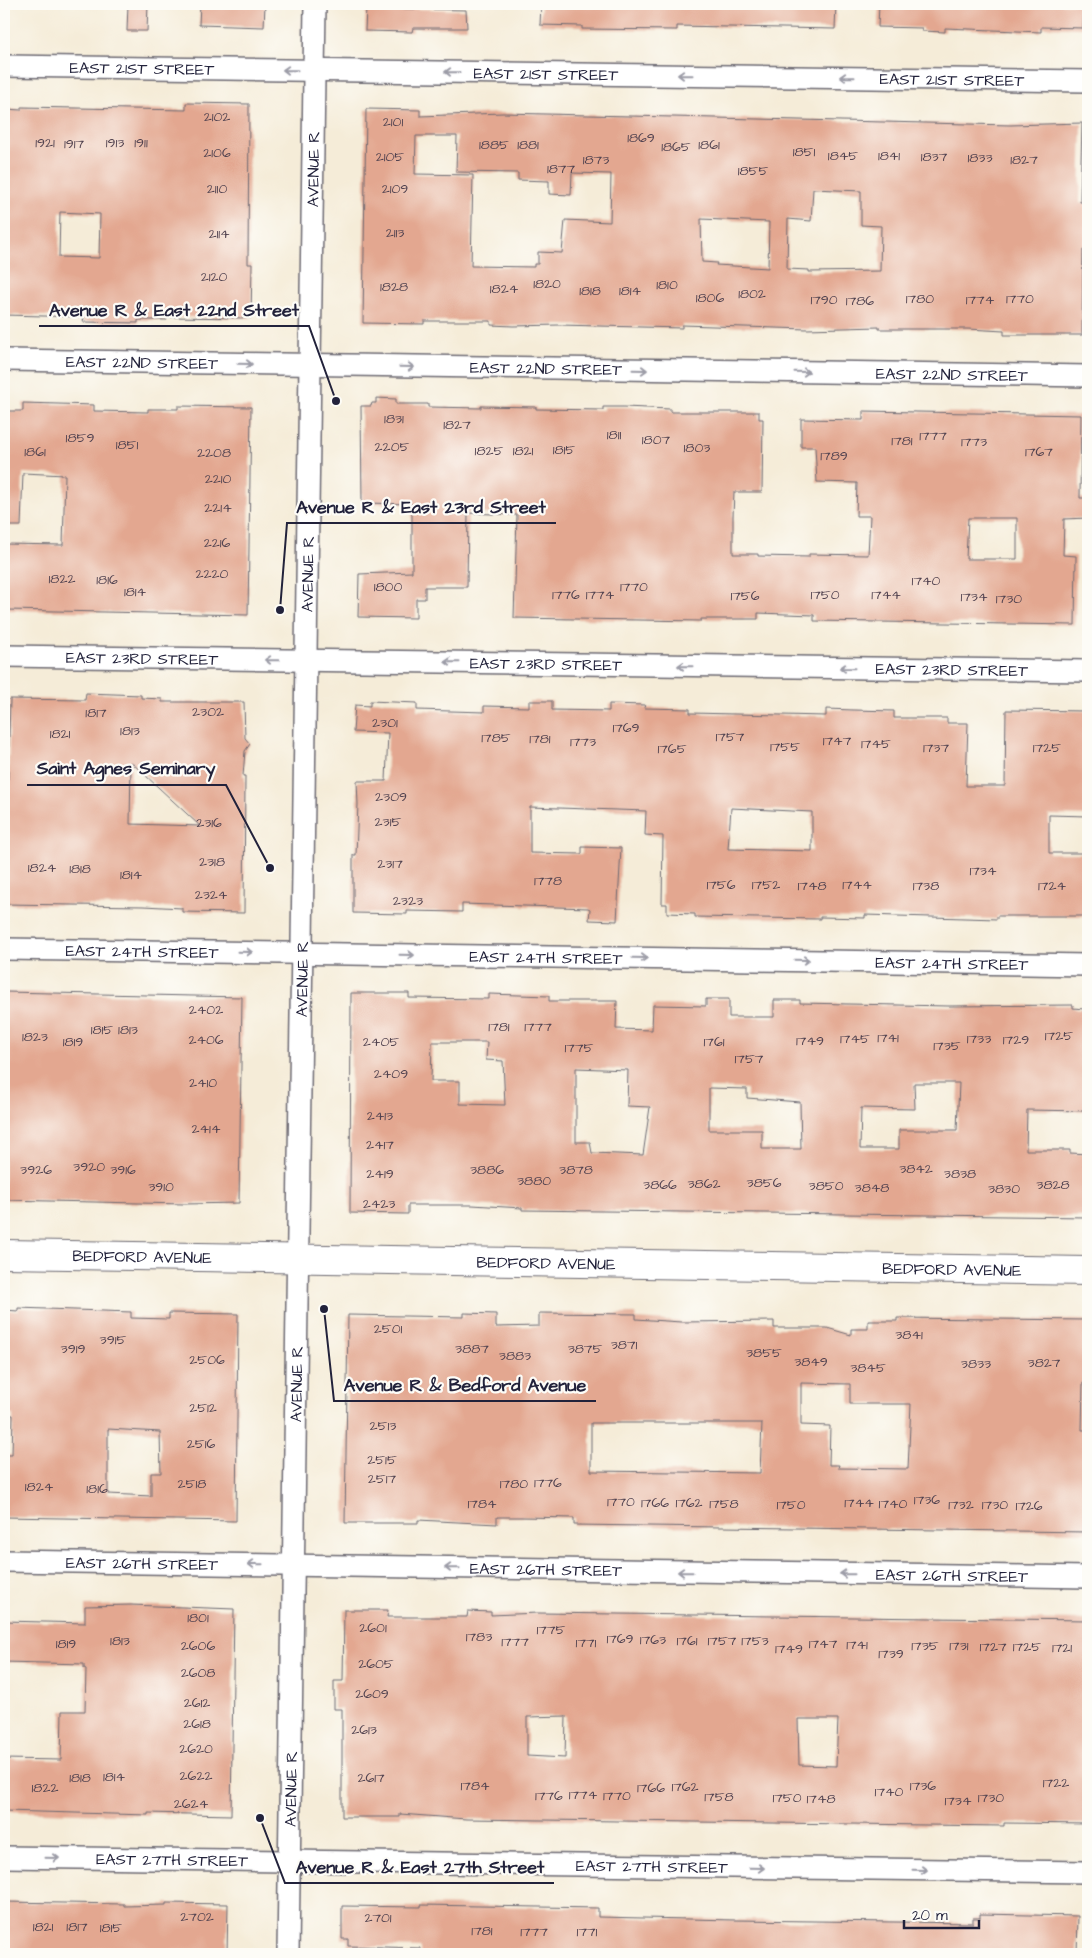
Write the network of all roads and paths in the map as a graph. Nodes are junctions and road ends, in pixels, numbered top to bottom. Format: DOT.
graph roads {
  1 [pos="315,4"];
  2 [pos="4,66"];
  3 [pos="314,70"];
  4 [pos="1088,81"];
  5 [pos="4,360"];
  6 [pos="310,365"];
  7 [pos="1088,376"];
  8 [pos="4,656"];
  9 [pos="306,660"];
  10 [pos="1088,671"];
  11 [pos="4,949"];
  12 [pos="302,953"];
  13 [pos="1088,965"];
  14 [pos="4,1254"];
  15 [pos="298,1258"];
  16 [pos="1088,1271"];
  17 [pos="4,1561"];
  18 [pos="293,1565"];
  19 [pos="1088,1577"];
  20 [pos="4,1857"];
  21 [pos="290,1861"];
  22 [pos="1088,1872"];
  23 [pos="288,1954"];
  1 -- 3 [label="street, AVENUE R"];
  3 -- 2 [label="street, EAST 21ST STREET, one-way"];
  4 -- 3 [label="street, EAST 21ST STREET, one-way"];
  3 -- 6 [label="street, AVENUE R"];
  5 -- 6 [label="street, EAST 22ND STREET, one-way"];
  6 -- 7 [label="street, EAST 22ND STREET, one-way"];
  6 -- 9 [label="street, AVENUE R"];
  9 -- 8 [label="street, EAST 23RD STREET, one-way"];
  10 -- 9 [label="street, EAST 23RD STREET, one-way"];
  9 -- 12 [label="street, AVENUE R"];
  11 -- 12 [label="street, EAST 24TH STREET, one-way"];
  12 -- 13 [label="street, EAST 24TH STREET, one-way"];
  12 -- 15 [label="street, AVENUE R"];
  14 -- 15 [label="main road, BEDFORD AVENUE"];
  15 -- 16 [label="main road, BEDFORD AVENUE"];
  15 -- 18 [label="street, AVENUE R"];
  18 -- 17 [label="street, EAST 26TH STREET, one-way"];
  19 -- 18 [label="street, EAST 26TH STREET, one-way"];
  18 -- 21 [label="street, AVENUE R"];
  20 -- 21 [label="street, EAST 27TH STREET, one-way"];
  21 -- 22 [label="street, EAST 27TH STREET, one-way"];
  21 -- 23 [label="street, AVENUE R"];
}
